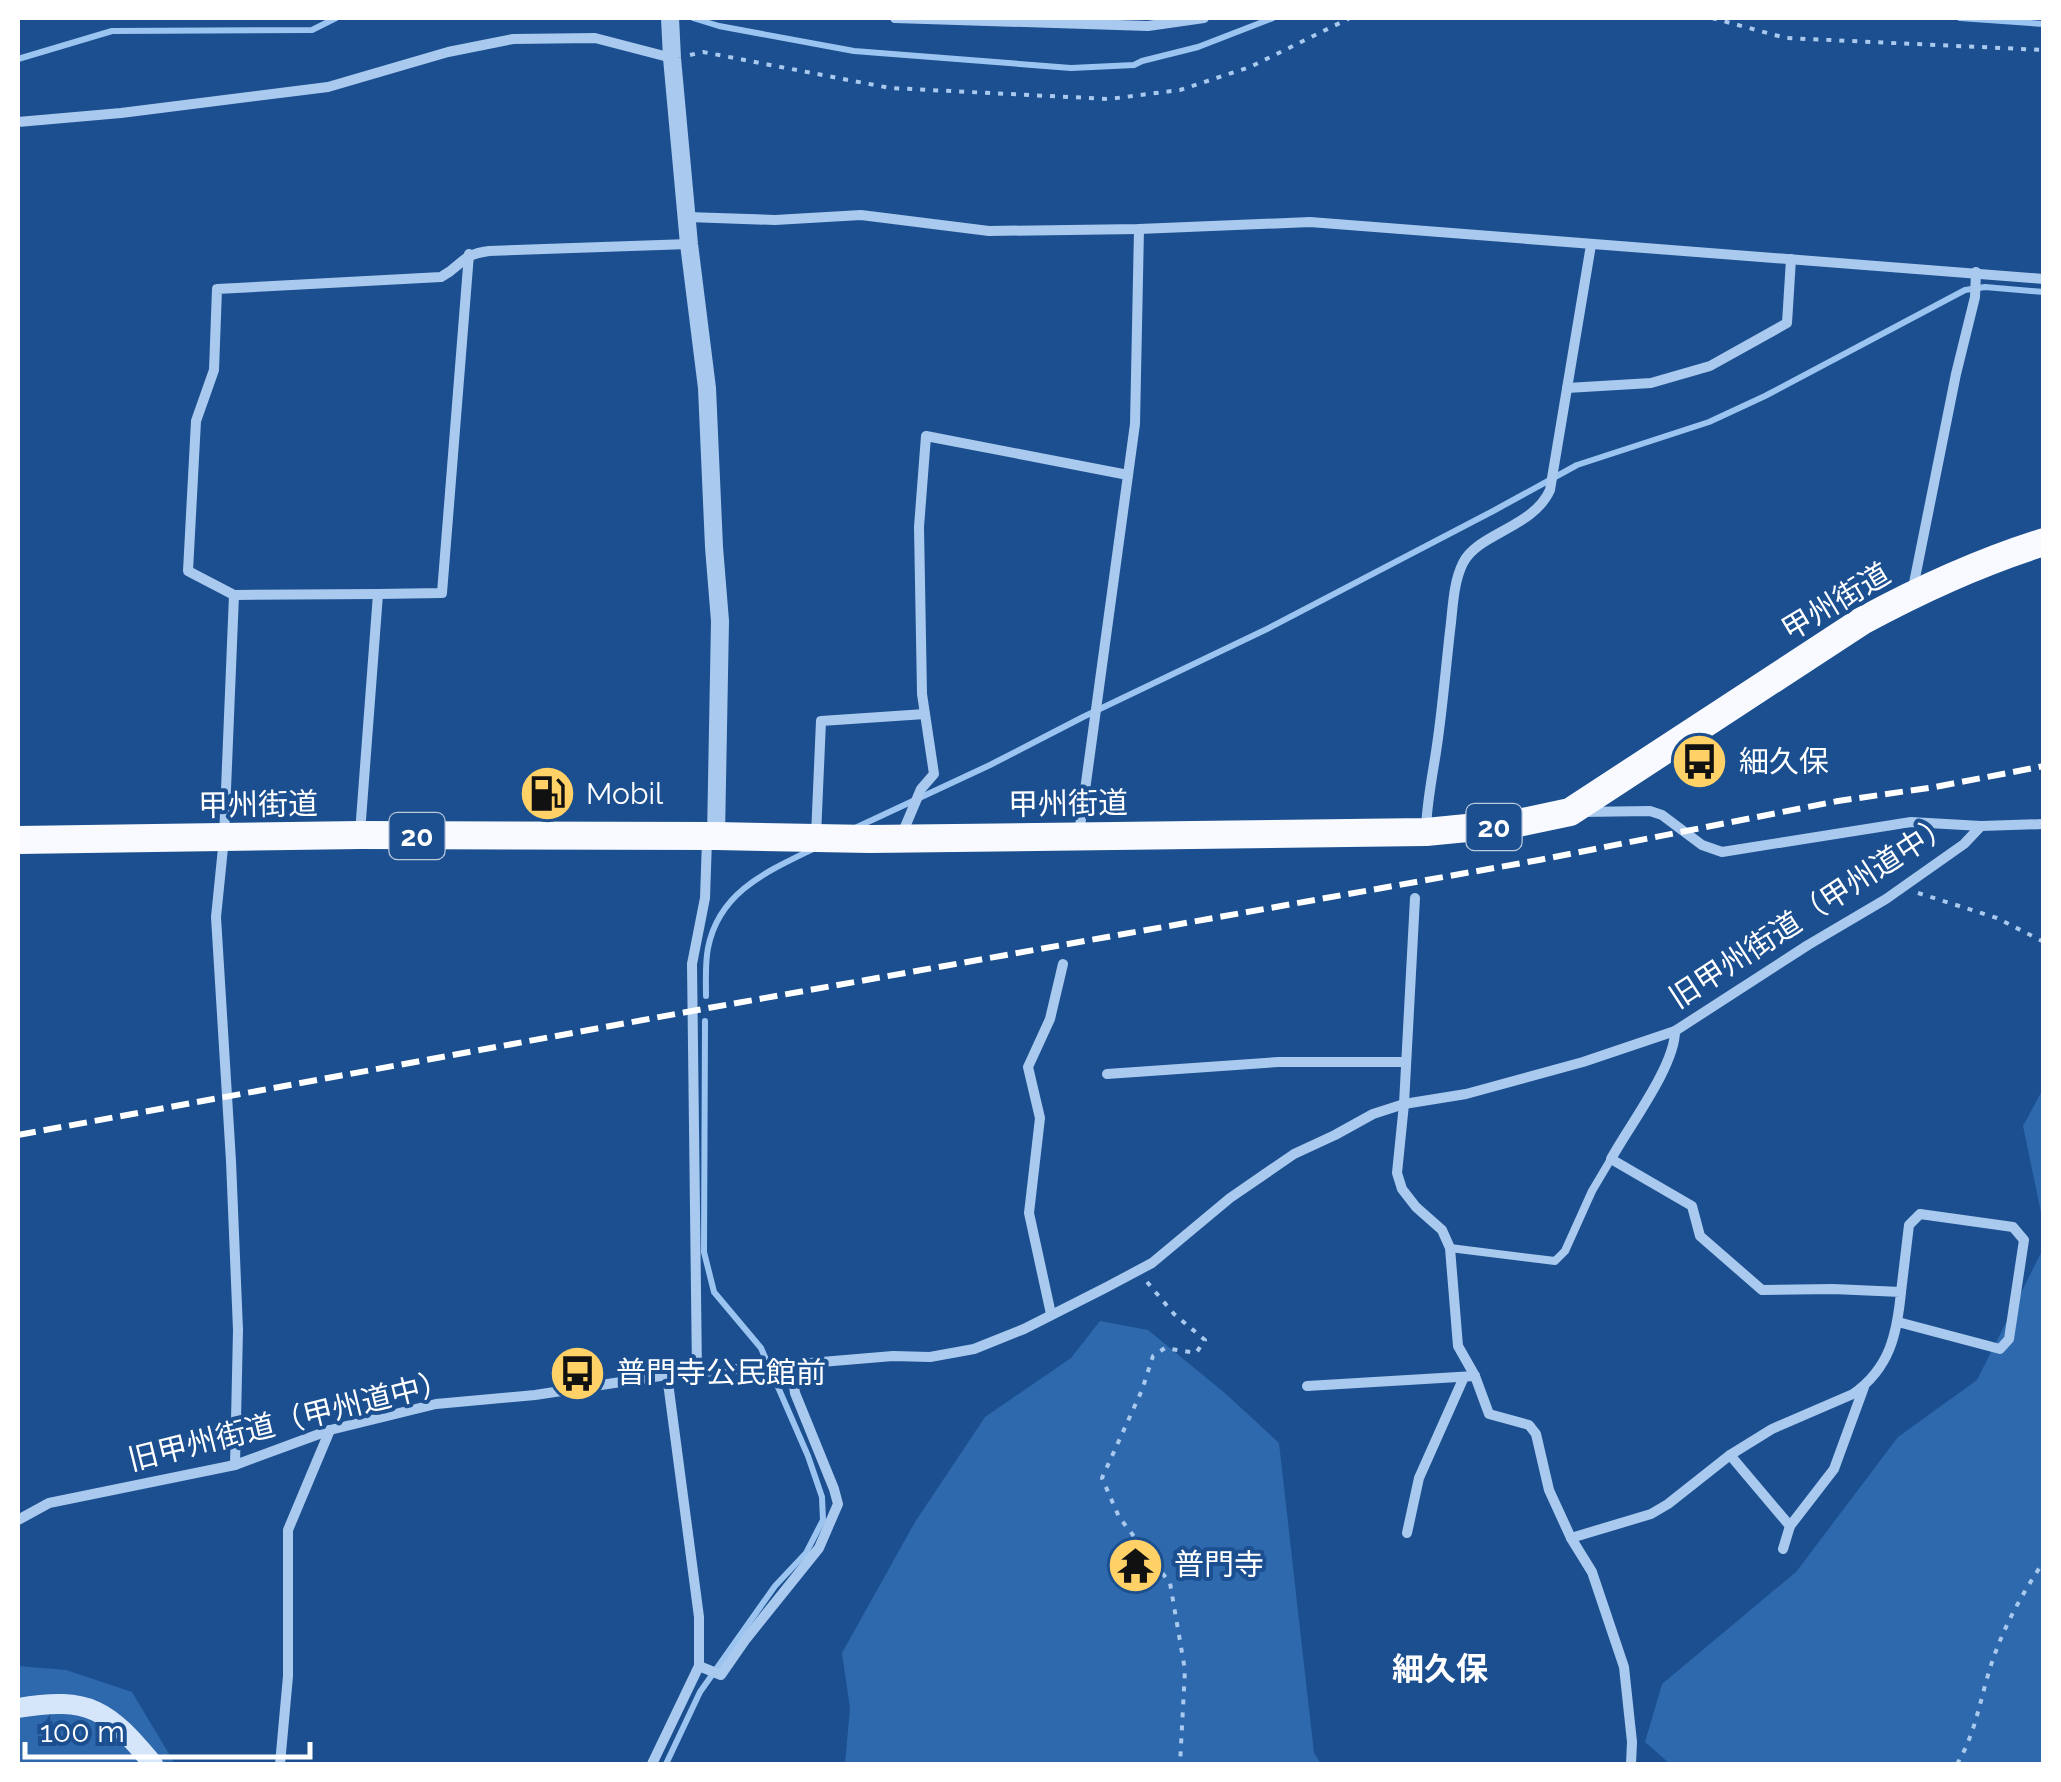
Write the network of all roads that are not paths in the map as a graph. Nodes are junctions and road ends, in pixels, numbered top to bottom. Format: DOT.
graph roads {
  1 [pos="670,18"];
  2 [pos="895,18"];
  3 [pos="1204,18"];
  4 [pos="672,50"];
  5 [pos="18,122"];
  6 [pos="687,216"];
  7 [pos="1140,229"];
  8 [pos="689,244"];
  9 [pos="1592,245"];
  10 [pos="469,254"];
  11 [pos="1791,259"];
  12 [pos="1976,276"];
  13 [pos="2044,279"];
  14 [pos="1567,388"];
  15 [pos="1128,476"];
  16 [pos="2044,542"];
  17 [pos="378,594"];
  18 [pos="1912,594"];
  19 [pos="234,595"];
  20 [pos="925,714"];
  21 [pos="1570,812"];
  22 [pos="2044,824"];
  23 [pos="905,826"];
  24 [pos="1981,826"];
  25 [pos="1426,832"];
  26 [pos="360,836"];
  27 [pos="712,836"];
  28 [pos="1079,837"];
  29 [pos="224,838"];
  30 [pos="816,838"];
  31 [pos="18,840"];
  32 [pos="1416,898"];
  33 [pos="1064,964"];
  34 [pos="1675,1031"];
  35 [pos="1406,1062"];
  36 [pos="1107,1074"];
  37 [pos="1404,1104"];
  38 [pos="1611,1159"];
  39 [pos="1450,1248"];
  40 [pos="1901,1292"];
  41 [pos="1051,1314"];
  42 [pos="1898,1322"];
  43 [pos="786,1364"];
  44 [pos="697,1373"];
  45 [pos="666,1375"];
  46 [pos="1469,1376"];
  47 [pos="1307,1386"];
  48 [pos="1864,1386"];
  49 [pos="330,1430"];
  50 [pos="1730,1455"];
  51 [pos="235,1465"];
  52 [pos="18,1520"];
  53 [pos="1790,1526"];
  54 [pos="1407,1532"];
  55 [pos="1571,1538"];
  56 [pos="1783,1549"];
  57 [pos="700,1667"];
  58 [pos="18,1708"];
  59 [pos="154,1764"];
  60 [pos="280,1764"];
  61 [pos="652,1764"];
  62 [pos="1632,1764"];
  1 -- 4 [label="street"];
  2 -- 3 [label="street"];
  4 -- 5 [label="street"];
  4 -- 6 [label="street"];
  6 -- 7 [label="street"];
  6 -- 8 [label="street"];
  7 -- 9 [label="street"];
  7 -- 15 [label="street"];
  8 -- 10 [label="street"];
  8 -- 27 [label="street"];
  9 -- 11 [label="street"];
  9 -- 14 [label="street"];
  10 -- 17 [label="street"];
  10 -- 19 [label="street"];
  11 -- 12 [label="street"];
  11 -- 14 [label="street"];
  12 -- 13 [label="street"];
  12 -- 18 [label="street"];
  14 -- 25 [label="street"];
  15 -- 20 [label="street"];
  15 -- 28 [label="street"];
  16 -- 18 [label="highway, 甲州街道 / 20"];
  17 -- 19 [label="street"];
  17 -- 26 [label="street"];
  18 -- 21 [label="highway, 甲州街道 / 20"];
  19 -- 29 [label="street"];
  20 -- 23 [label="street"];
  20 -- 30 [label="street"];
  21 -- 24 [label="street"];
  21 -- 25 [label="highway, 甲州街道 / 20"];
  22 -- 24 [label="street, 旧甲州街道（甲州道中）"];
  23 -- 28 [label="highway, 甲州街道 / 20"];
  23 -- 30 [label="highway, 甲州街道 / 20"];
  24 -- 34 [label="street, 旧甲州街道（甲州道中）"];
  25 -- 28 [label="highway, 甲州街道 / 20"];
  26 -- 27 [label="highway, 甲州街道 / 20"];
  26 -- 29 [label="highway, 甲州街道 / 20"];
  27 -- 30 [label="highway, 甲州街道 / 20"];
  27 -- 44 [label="street"];
  29 -- 31 [label="highway, 甲州街道 / 20"];
  29 -- 51 [label="street"];
  32 -- 35 [label="street"];
  33 -- 41 [label="street"];
  34 -- 37 [label="street, 旧甲州街道（甲州道中）"];
  34 -- 38 [label="street"];
  35 -- 36 [label="street"];
  35 -- 37 [label="street"];
  37 -- 39 [label="street"];
  37 -- 41 [label="street, 旧甲州街道（甲州道中）"];
  38 -- 39 [label="lane"];
  38 -- 40 [label="street"];
  39 -- 46 [label="street"];
  40 -- 42 [label="street"];
  40 -- 42 [label="street"];
  41 -- 43 [label="street, 旧甲州街道（甲州道中）"];
  42 -- 48 [label="street"];
  43 -- 44 [label="street, 旧甲州街道（甲州道中）"];
  43 -- 57 [label="street"];
  44 -- 45 [label="street, 旧甲州街道（甲州道中）"];
  45 -- 49 [label="street, 旧甲州街道（甲州道中）"];
  45 -- 57 [label="street"];
  46 -- 47 [label="street"];
  46 -- 54 [label="street"];
  46 -- 55 [label="street"];
  48 -- 50 [label="street"];
  48 -- 53 [label="street"];
  49 -- 51 [label="street, 旧甲州街道（甲州道中）"];
  49 -- 60 [label="street"];
  50 -- 53 [label="street"];
  50 -- 55 [label="street"];
  51 -- 52 [label="street, 旧甲州街道（甲州道中）"];
  53 -- 56 [label="street"];
  55 -- 62 [label="street"];
  57 -- 61 [label="street"];
  58 -- 59 [label="main road"];
}
